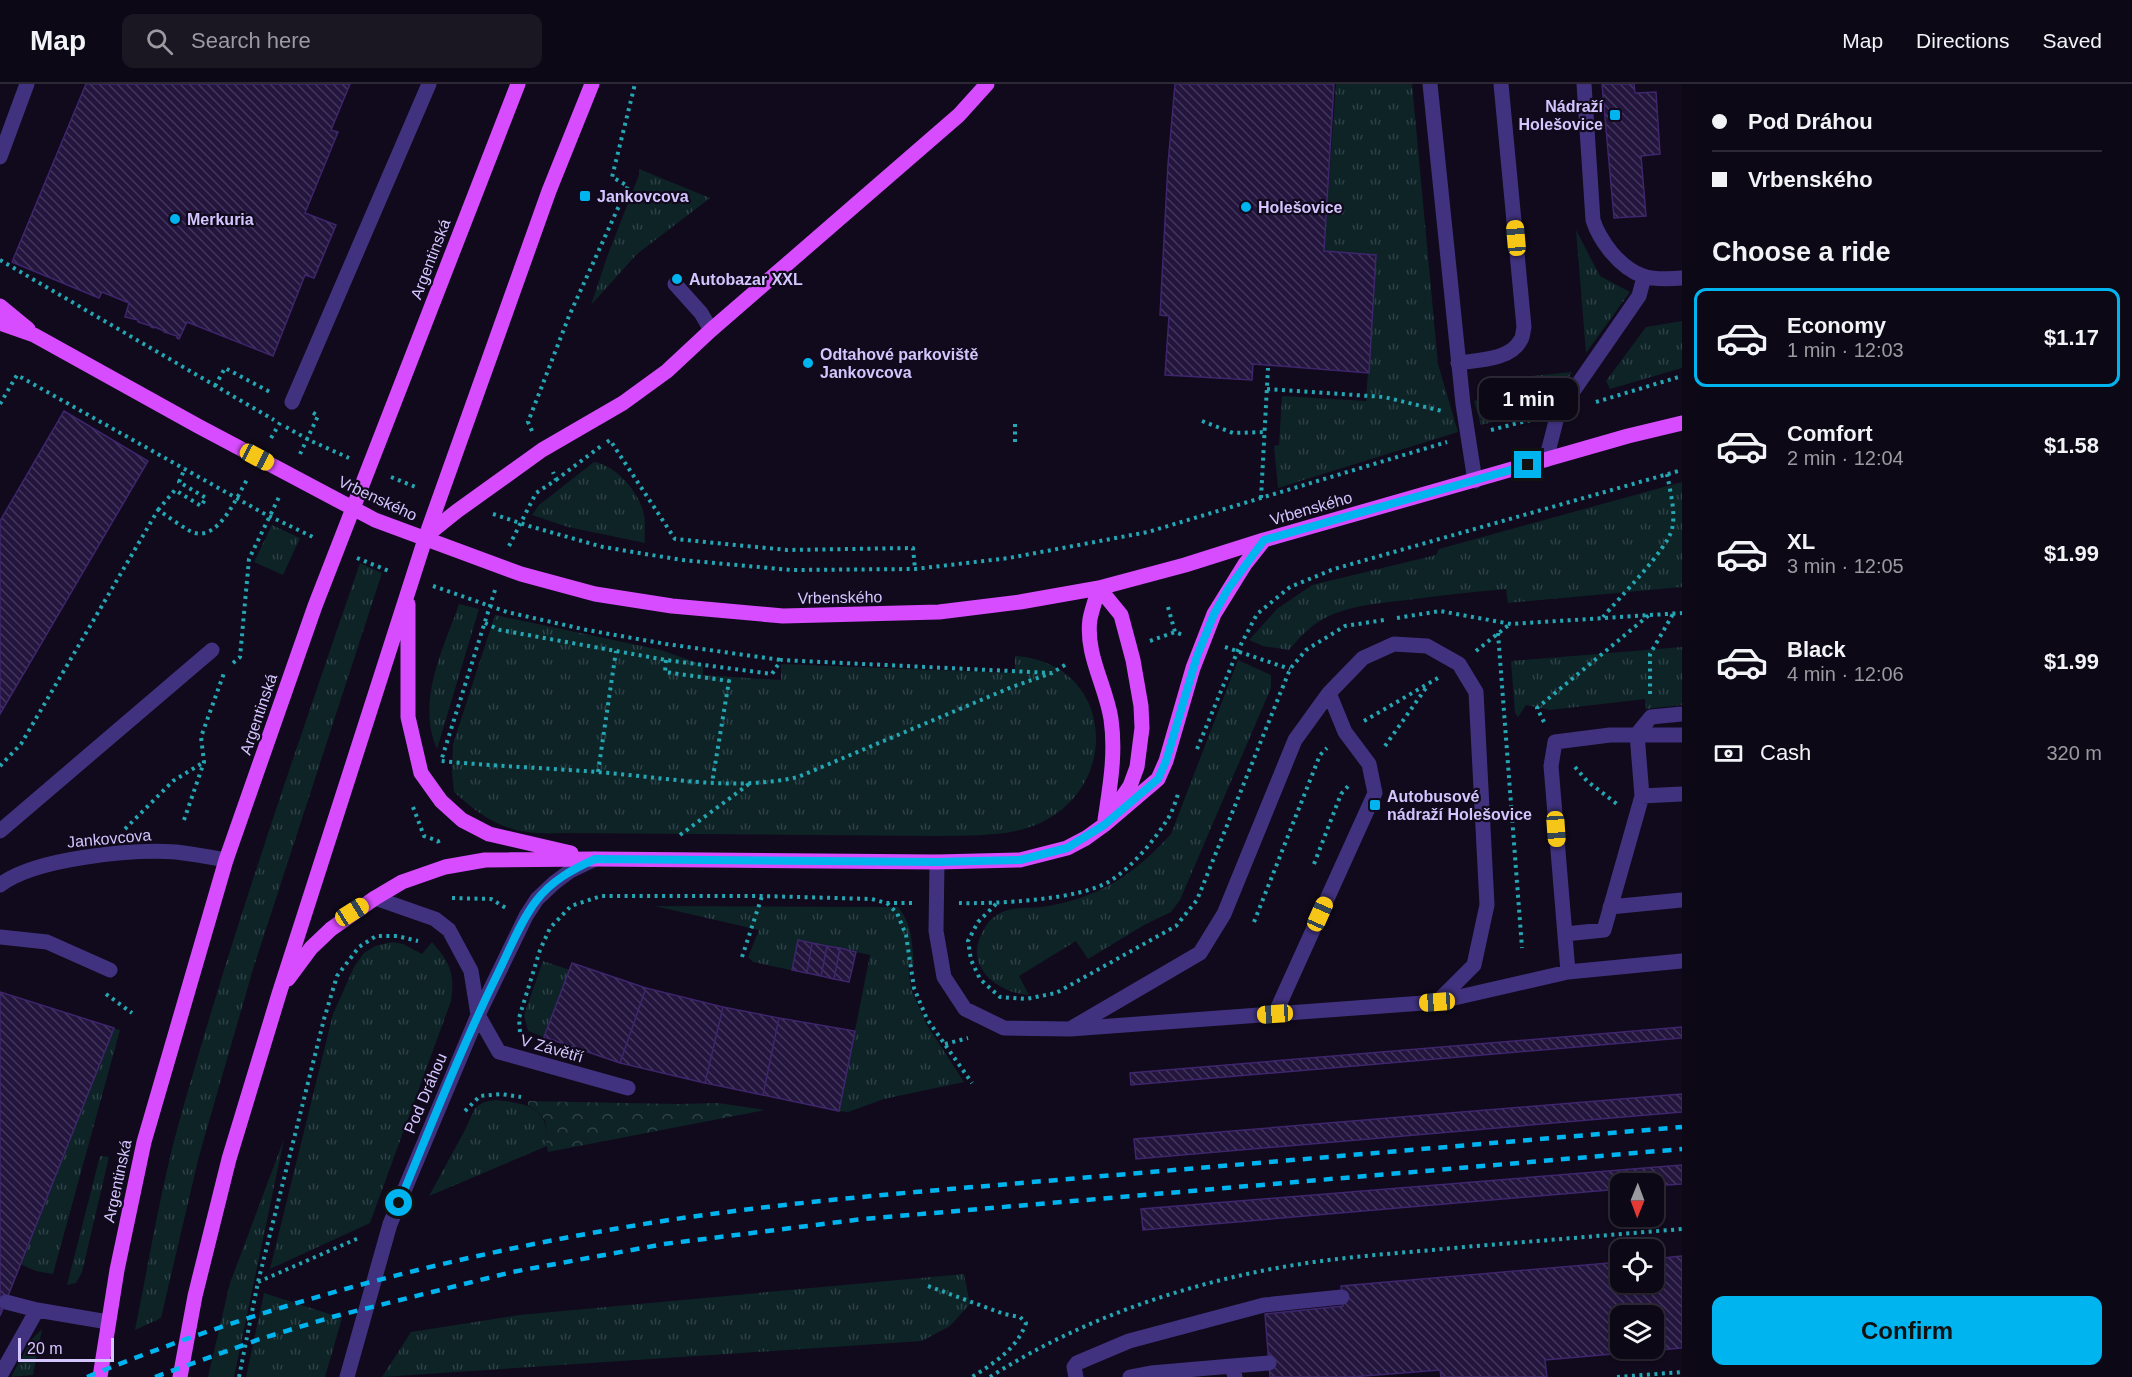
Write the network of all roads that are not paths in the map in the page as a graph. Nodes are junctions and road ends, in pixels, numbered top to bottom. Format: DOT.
graph roads {
  1 [pos="27,84"];
  2 [pos="429,84"];
  3 [pos="518,84"];
  4 [pos="592,84"];
  5 [pos="987,84"];
  6 [pos="1430,84"];
  7 [pos="1501,84"];
  8 [pos="1584,84"];
  9 [pos="0,157"];
  10 [pos="1644,277"];
  11 [pos="1682,278"];
  12 [pos="675,284"];
  13 [pos="0,306"];
  14 [pos="0,323"];
  15 [pos="711,330"];
  16 [pos="34,335"];
  17 [pos="1458,363"];
  18 [pos="292,402"];
  19 [pos="1682,423"];
  20 [pos="1546,460"];
  21 [pos="1475,481"];
  22 [pos="426,536"];
  23 [pos="1264,540"];
  24 [pos="1099,588"];
  25 [pos="408,590"];
  26 [pos="212,650"];
  27 [pos="1329,693"];
  28 [pos="1682,714"];
  29 [pos="1637,734"];
  30 [pos="1682,735"];
  31 [pos="1682,794"];
  32 [pos="1642,796"];
  33 [pos="1104,825"];
  34 [pos="0,831"];
  35 [pos="595,859"];
  36 [pos="226,860"];
  37 [pos="937,862"];
  38 [pos="0,885"];
  39 [pos="375,898"];
  40 [pos="1682,900"];
  41 [pos="1610,907"];
  42 [pos="1565,934"];
  43 [pos="0,937"];
  44 [pos="1682,961"];
  45 [pos="110,970"];
  46 [pos="1568,972"];
  47 [pos="279,994"];
  48 [pos="1437,1002"];
  49 [pos="1275,1014"];
  50 [pos="478,1015"];
  51 [pos="1070,1029"];
  52 [pos="628,1088"];
  53 [pos="1342,1297"];
  54 [pos="6,1302"];
  55 [pos="37,1310"];
  56 [pos="108,1322"];
  57 [pos="1269,1363"];
  58 [pos="1234,1372"];
  59 [pos="0,1376"];
  60 [pos="100,1377"];
  61 [pos="180,1377"];
  62 [pos="347,1377"];
  63 [pos="1076,1377"];
  64 [pos="1130,1377"];
  1 -- 9 [label="street"];
  2 -- 18 [label="street"];
  3 -- 36 [label="main road, Argentinská"];
  4 -- 22 [label="main road"];
  5 -- 15 [label="main road"];
  6 -- 17 [label="street"];
  7 -- 17 [label="street"];
  8 -- 10 [label="street"];
  10 -- 11 [label="street"];
  10 -- 20 [label="street"];
  12 -- 15 [label="street"];
  13 -- 16 [label="main road, Vrbenského"];
  14 -- 16 [label="main road, Vrbenského"];
  15 -- 22 [label="main road"];
  16 -- 24 [label="main road, Vrbenského"];
  17 -- 21 [label="street"];
  19 -- 20 [label="main road, Vrbenského"];
  20 -- 21 [label="main road, Vrbenského"];
  21 -- 23 [label="main road, Vrbenského"];
  22 -- 25 [label="main road"];
  23 -- 24 [label="main road, Vrbenského"];
  23 -- 33 [label="main road"];
  24 -- 33 [label="main road"];
  24 -- 33 [label="main road"];
  25 -- 35 [label="main road"];
  25 -- 47 [label="main road"];
  26 -- 34 [label="street"];
  27 -- 48 [label="street"];
  27 -- 49 [label="street"];
  27 -- 51 [label="street"];
  28 -- 29 [label="street"];
  29 -- 30 [label="street"];
  29 -- 32 [label="street"];
  29 -- 42 [label="street"];
  31 -- 32 [label="street"];
  32 -- 41 [label="street"];
  33 -- 37 [label="main road"];
  35 -- 37 [label="main road"];
  35 -- 39 [label="main road"];
  35 -- 50 [label="street, Pod Dráhou"];
  36 -- 38 [label="street, Jankovcova"];
  36 -- 56 [label="main road, Argentinská"];
  37 -- 51 [label="street"];
  39 -- 47 [label="main road"];
  39 -- 50 [label="street, V Závětří"];
  40 -- 41 [label="street"];
  41 -- 42 [label="street"];
  42 -- 46 [label="street"];
  43 -- 45 [label="street"];
  44 -- 46 [label="street"];
  46 -- 48 [label="street"];
  47 -- 61 [label="main road"];
  48 -- 49 [label="street"];
  49 -- 51 [label="street"];
  50 -- 52 [label="street, V Závětří"];
  50 -- 62 [label="street, Pod Dráhou"];
  53 -- 63 [label="street"];
  54 -- 55 [label="street"];
  55 -- 56 [label="street"];
  55 -- 59 [label="street"];
  56 -- 60 [label="main road, Argentinská"];
  57 -- 58 [label="street"];
  58 -- 64 [label="street"];
}
